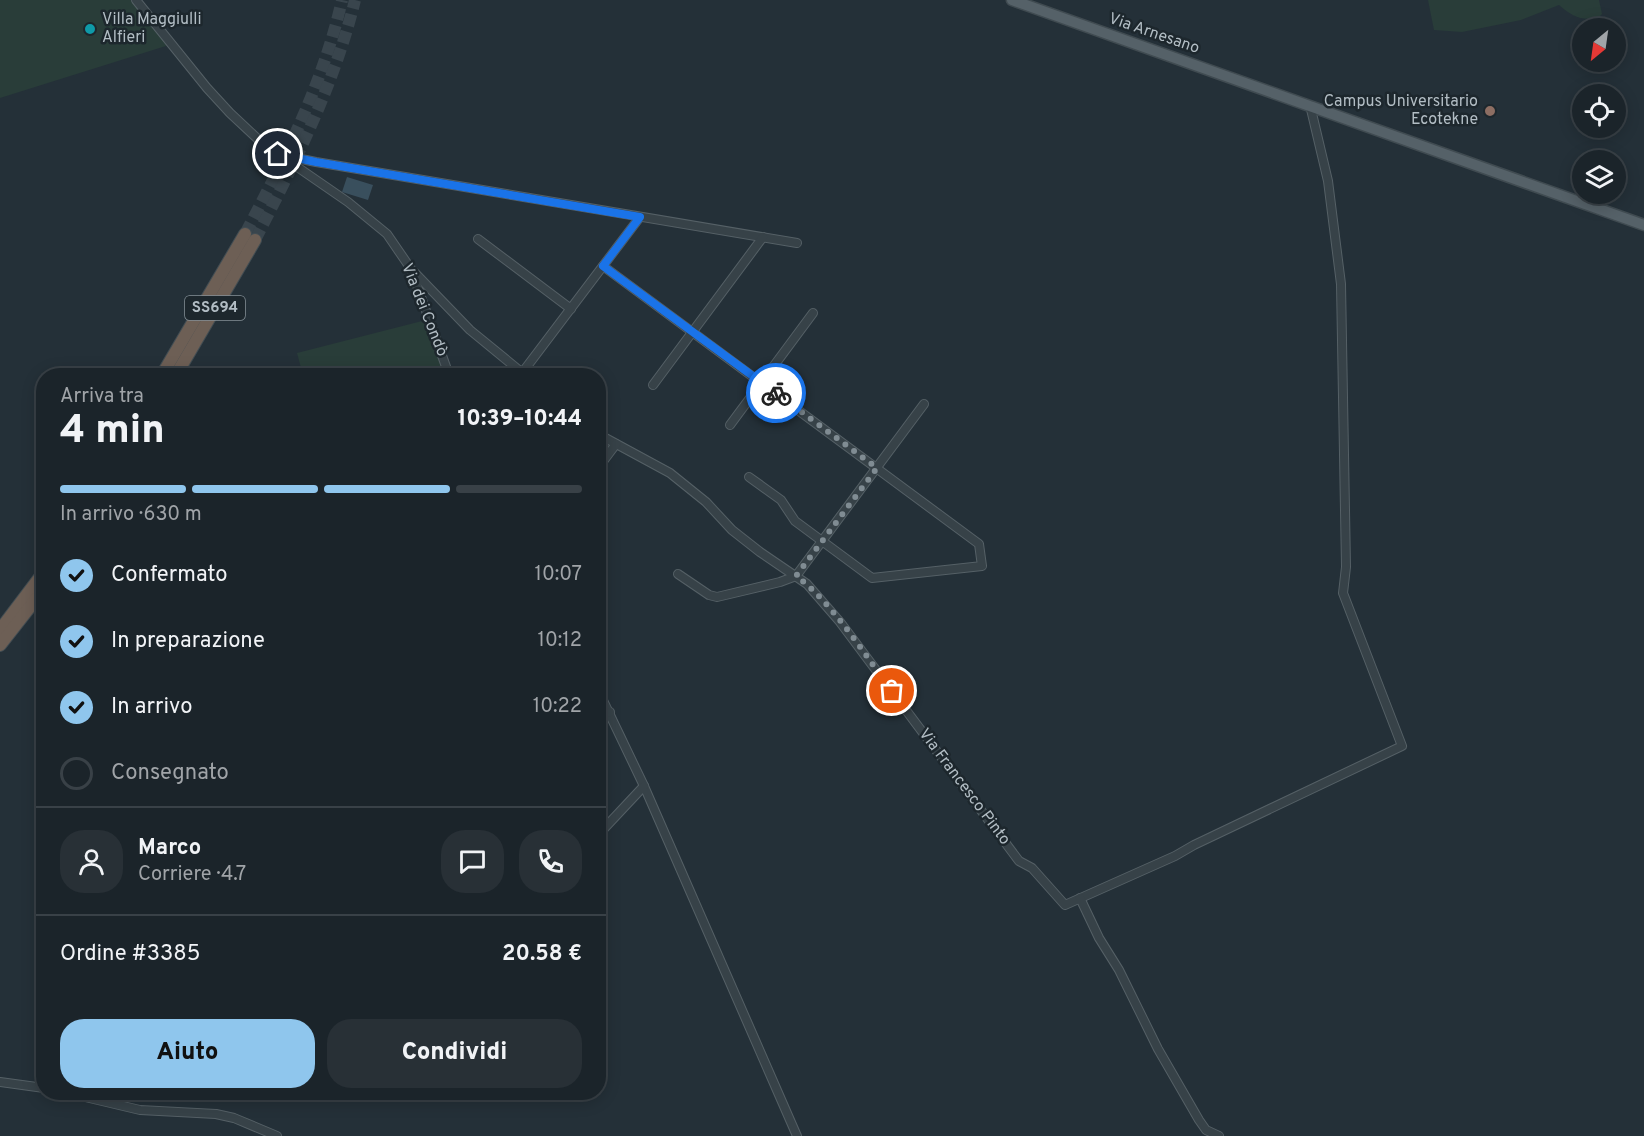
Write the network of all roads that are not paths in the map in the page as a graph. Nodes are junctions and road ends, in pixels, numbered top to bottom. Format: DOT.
graph roads {
  1 [pos="136,0"];
  2 [pos="1012,0"];
  3 [pos="1310,105"];
  4 [pos="278,154"];
  5 [pos="640,217"];
  6 [pos="1644,225"];
  7 [pos="763,237"];
  8 [pos="478,239"];
  9 [pos="797,243"];
  10 [pos="603,266"];
  11 [pos="411,269"];
  12 [pos="571,309"];
  13 [pos="813,313"];
  14 [pos="693,332"];
  15 [pos="166,368"];
  16 [pos="180,368"];
  17 [pos="446,368"];
  18 [pos="517,368"];
  19 [pos="528,368"];
  20 [pos="761,382"];
  21 [pos="653,385"];
  22 [pos="924,404"];
  23 [pos="730,425"];
  24 [pos="606,438"];
  25 [pos="616,444"];
  26 [pos="606,457"];
  27 [pos="877,468"];
  28 [pos="749,477"];
  29 [pos="822,541"];
  30 [pos="678,574"];
  31 [pos="796,576"];
  32 [pos="36,583"];
  33 [pos="36,599"];
  34 [pos="0,630"];
  35 [pos="0,645"];
  36 [pos="606,705"];
  37 [pos="610,712"];
  38 [pos="606,713"];
  39 [pos="644,786"];
  40 [pos="606,826"];
  41 [pos="1080,898"];
  42 [pos="0,1082"];
  43 [pos="36,1087"];
  44 [pos="98,1100"];
  45 [pos="277,1136"];
  46 [pos="797,1136"];
  47 [pos="1219,1136"];
  1 -- 4 [label="street, Via dei Condò"];
  2 -- 3 [label="main road, Via Arnesano"];
  3 -- 6 [label="main road, Via Arnesano"];
  3 -- 41 [label="street"];
  4 -- 5 [label="street"];
  4 -- 11 [label="street, Via dei Condò"];
  5 -- 7 [label="street"];
  5 -- 10 [label="street"];
  7 -- 9 [label="street"];
  7 -- 14 [label="street"];
  8 -- 12 [label="street"];
  10 -- 12 [label="street"];
  10 -- 14 [label="street"];
  11 -- 17 [label="street, Via dei Condò"];
  11 -- 18 [label="street"];
  12 -- 19 [label="street"];
  13 -- 20 [label="street"];
  14 -- 20 [label="street"];
  14 -- 21 [label="street"];
  15 -- 16 [label="highway, SS694"];
  20 -- 23 [label="street"];
  20 -- 27 [label="street"];
  22 -- 27 [label="street"];
  24 -- 25 [label="street, Via Francesco Pinto"];
  25 -- 26 [label="street"];
  25 -- 31 [label="street, Via Francesco Pinto"];
  27 -- 29 [label="street"];
  27 -- 29 [label="street"];
  28 -- 29 [label="street"];
  29 -- 31 [label="street"];
  30 -- 31 [label="street"];
  31 -- 41 [label="street, Via Francesco Pinto"];
  32 -- 34 [label="highway"];
  33 -- 35 [label="highway"];
  36 -- 37 [label="street"];
  37 -- 38 [label="street"];
  37 -- 39 [label="street"];
  39 -- 40 [label="street"];
  39 -- 46 [label="street"];
  41 -- 47 [label="street"];
  42 -- 43 [label="street"];
  44 -- 45 [label="street"];
}
